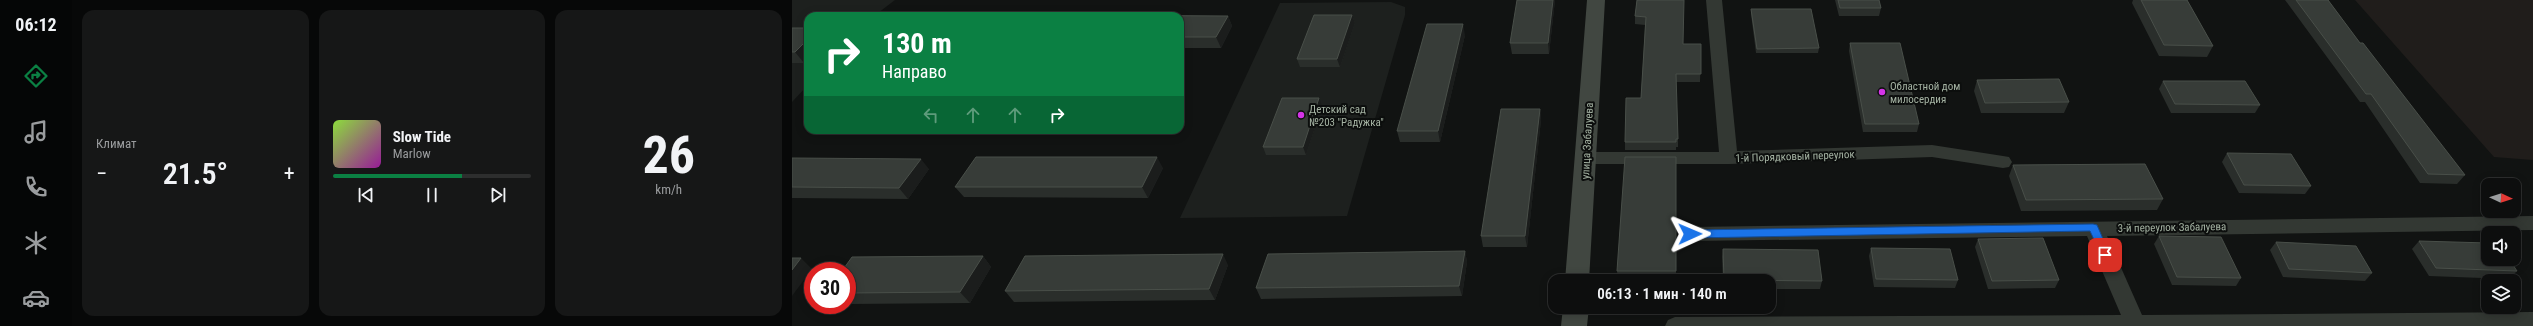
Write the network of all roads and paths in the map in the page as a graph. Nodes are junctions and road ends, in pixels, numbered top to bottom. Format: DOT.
graph roads {
  1 [pos="1596,0"];
  2 [pos="1714,0"];
  3 [pos="1586,158"];
  4 [pos="1729,158"];
  5 [pos="2003,162"];
  6 [pos="2533,223"];
  7 [pos="2093,227"];
  8 [pos="1690,234"];
  9 [pos="1578,274"];
  10 [pos="1575,314"];
  11 [pos="2533,321"];
  12 [pos="2135,323"];
  13 [pos="1574,326"];
  14 [pos="1675,326"];
  1 -- 3 [label="street, улица Забалуева"];
  2 -- 4 [label="street"];
  3 -- 4 [label="street, 1-й Порядковый переулок"];
  3 -- 9 [label="street, улица Забалуева"];
  4 -- 5 [label="street, 1-й Порядковый переулок"];
  6 -- 7 [label="street, 3-й переулок Забалуева"];
  7 -- 8 [label="street, 3-й переулок Забалуева"];
  7 -- 12 [label="street"];
  10 -- 13 [label="street"];
  11 -- 12 [label="street"];
  12 -- 14 [label="street"];
}
